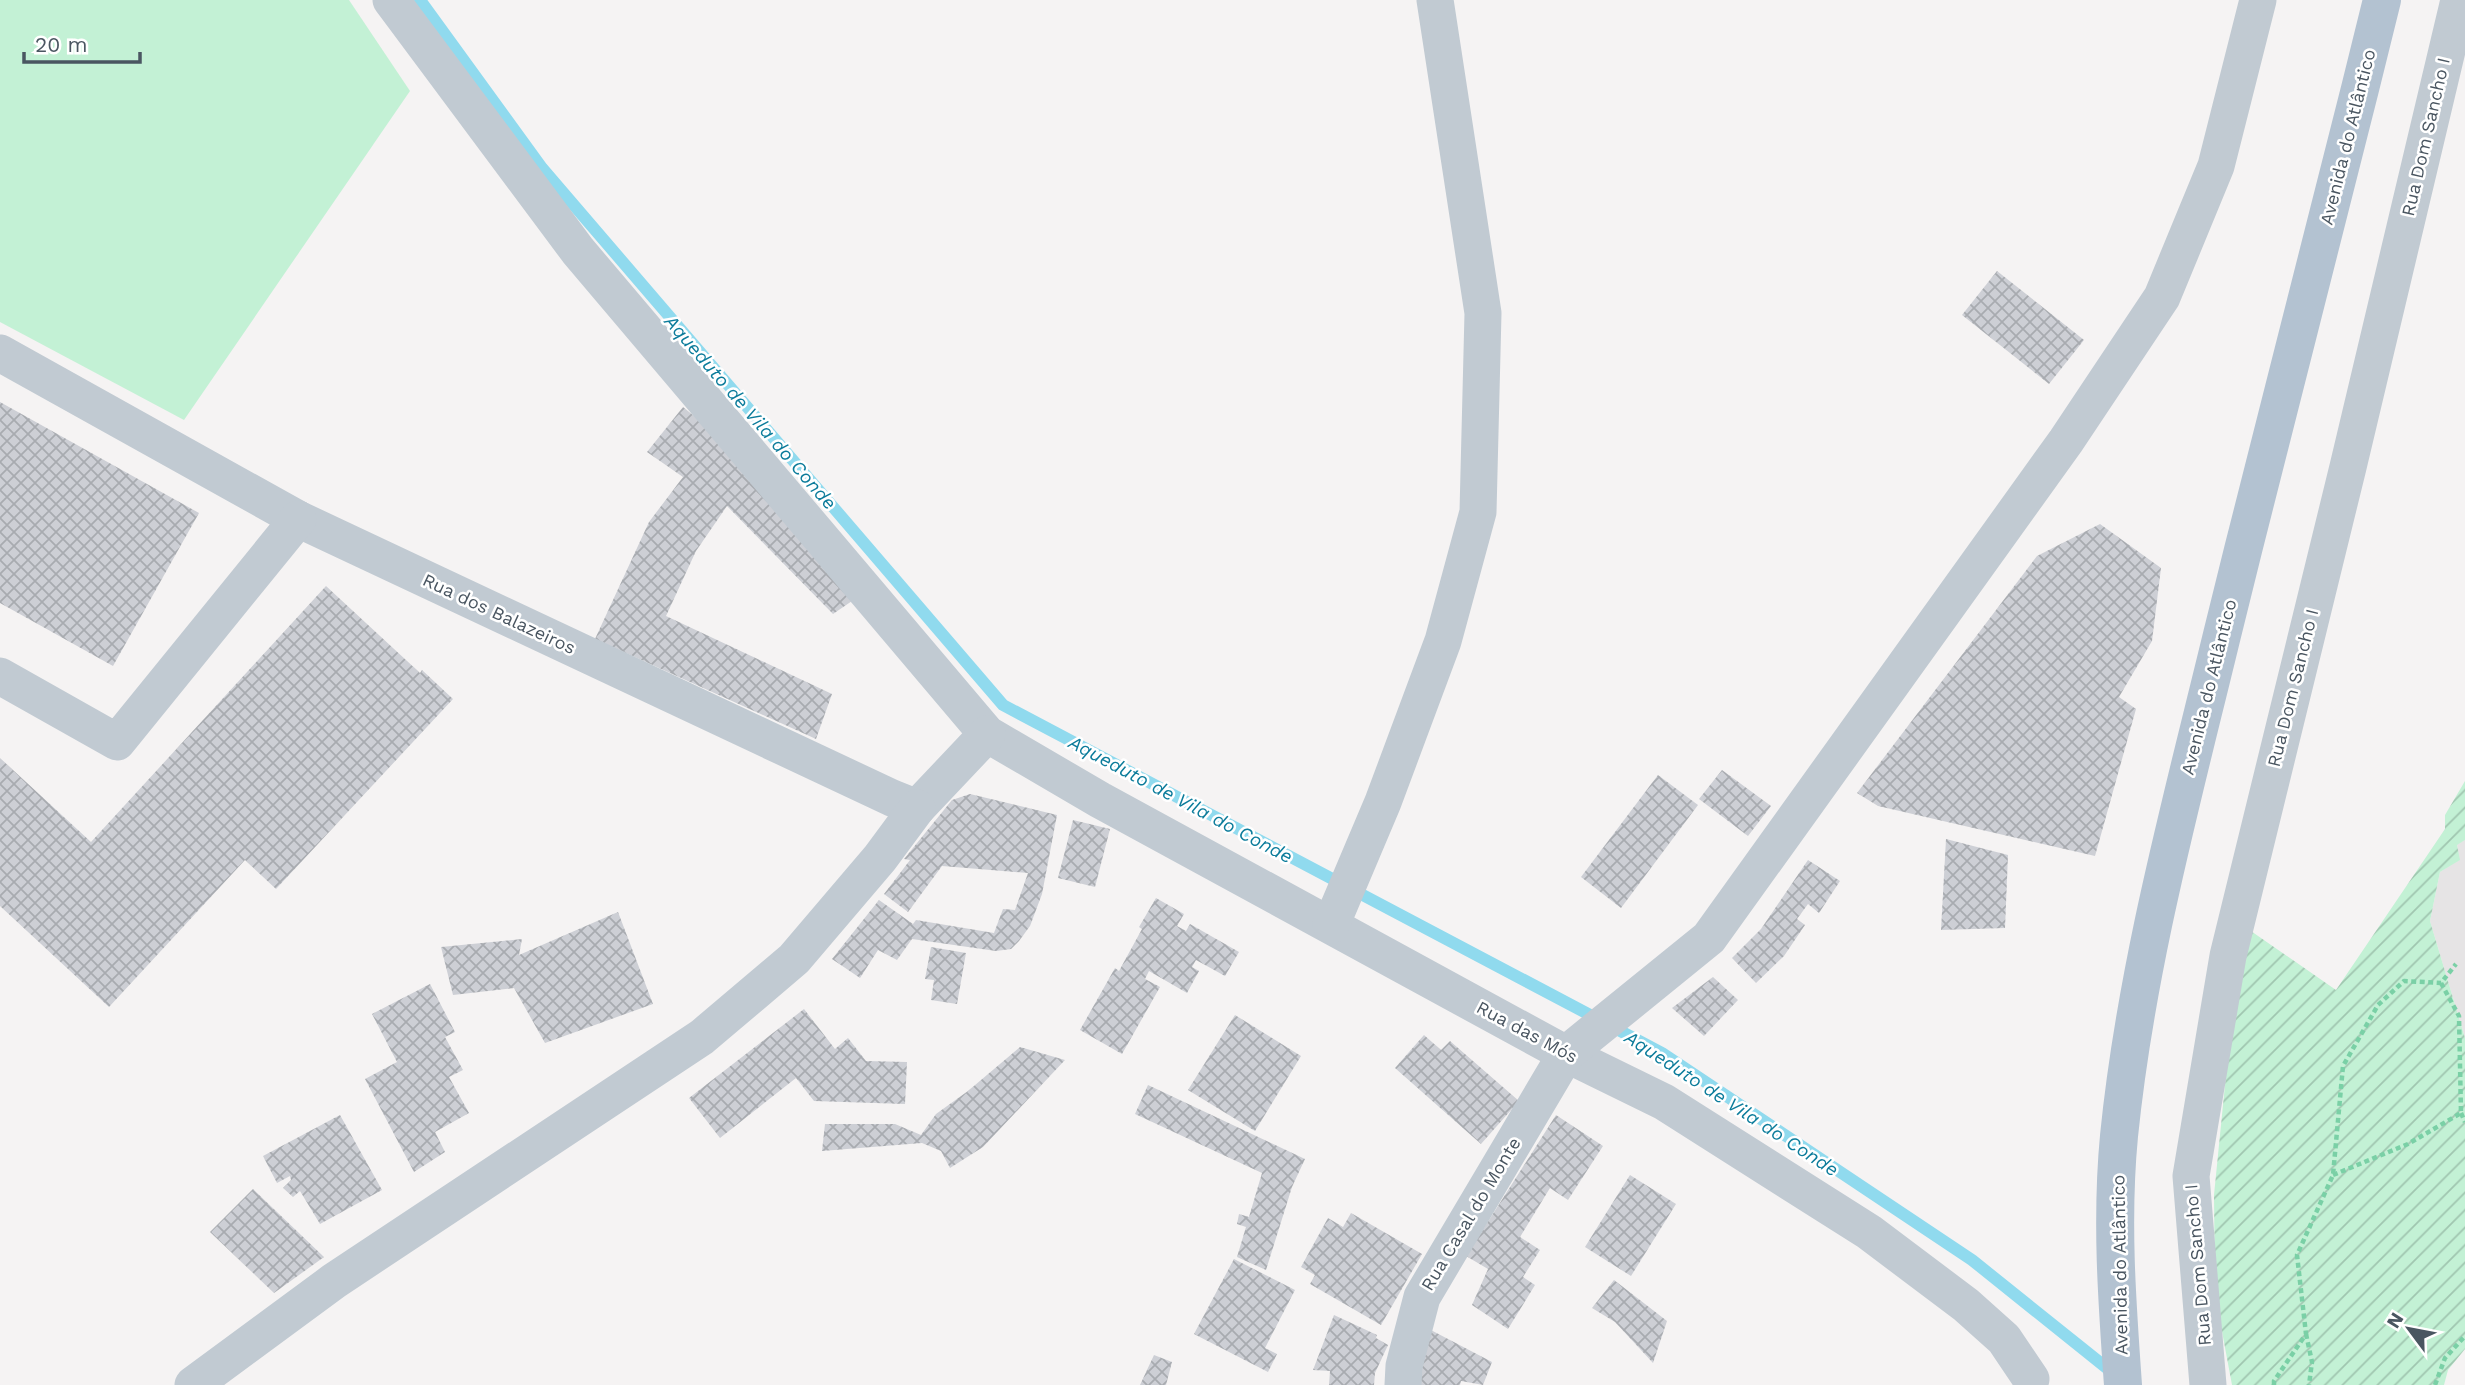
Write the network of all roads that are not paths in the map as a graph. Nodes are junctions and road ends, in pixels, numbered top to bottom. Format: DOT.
graph roads {
  1 [pos="391,0"];
  2 [pos="1435,0"];
  3 [pos="2258,0"];
  4 [pos="2382,0"];
  5 [pos="2459,0"];
  6 [pos="0,353"];
  7 [pos="298,519"];
  8 [pos="0,676"];
  9 [pos="987,734"];
  10 [pos="918,808"];
  11 [pos="1331,925"];
  12 [pos="1566,1054"];
  13 [pos="2031,1379"];
  14 [pos="193,1385"];
  15 [pos="1403,1385"];
  16 [pos="2123,1385"];
  17 [pos="2208,1385"];
  1 -- 9 [label="street, Rua das Mós"];
  2 -- 11 [label="street"];
  3 -- 12 [label="street"];
  4 -- 16 [label="main road, Avenida do Atlântico"];
  5 -- 17 [label="street, Rua Dom Sancho I"];
  6 -- 7 [label="street, Rua dos Balazeiros"];
  7 -- 8 [label="street"];
  7 -- 10 [label="street, Rua dos Balazeiros"];
  9 -- 10 [label="street"];
  9 -- 11 [label="street, Rua das Mós"];
  10 -- 14 [label="street"];
  11 -- 12 [label="street, Rua das Mós"];
  12 -- 13 [label="street, Rua das Mós"];
  12 -- 15 [label="street, Rua Casal do Monte"];
}
